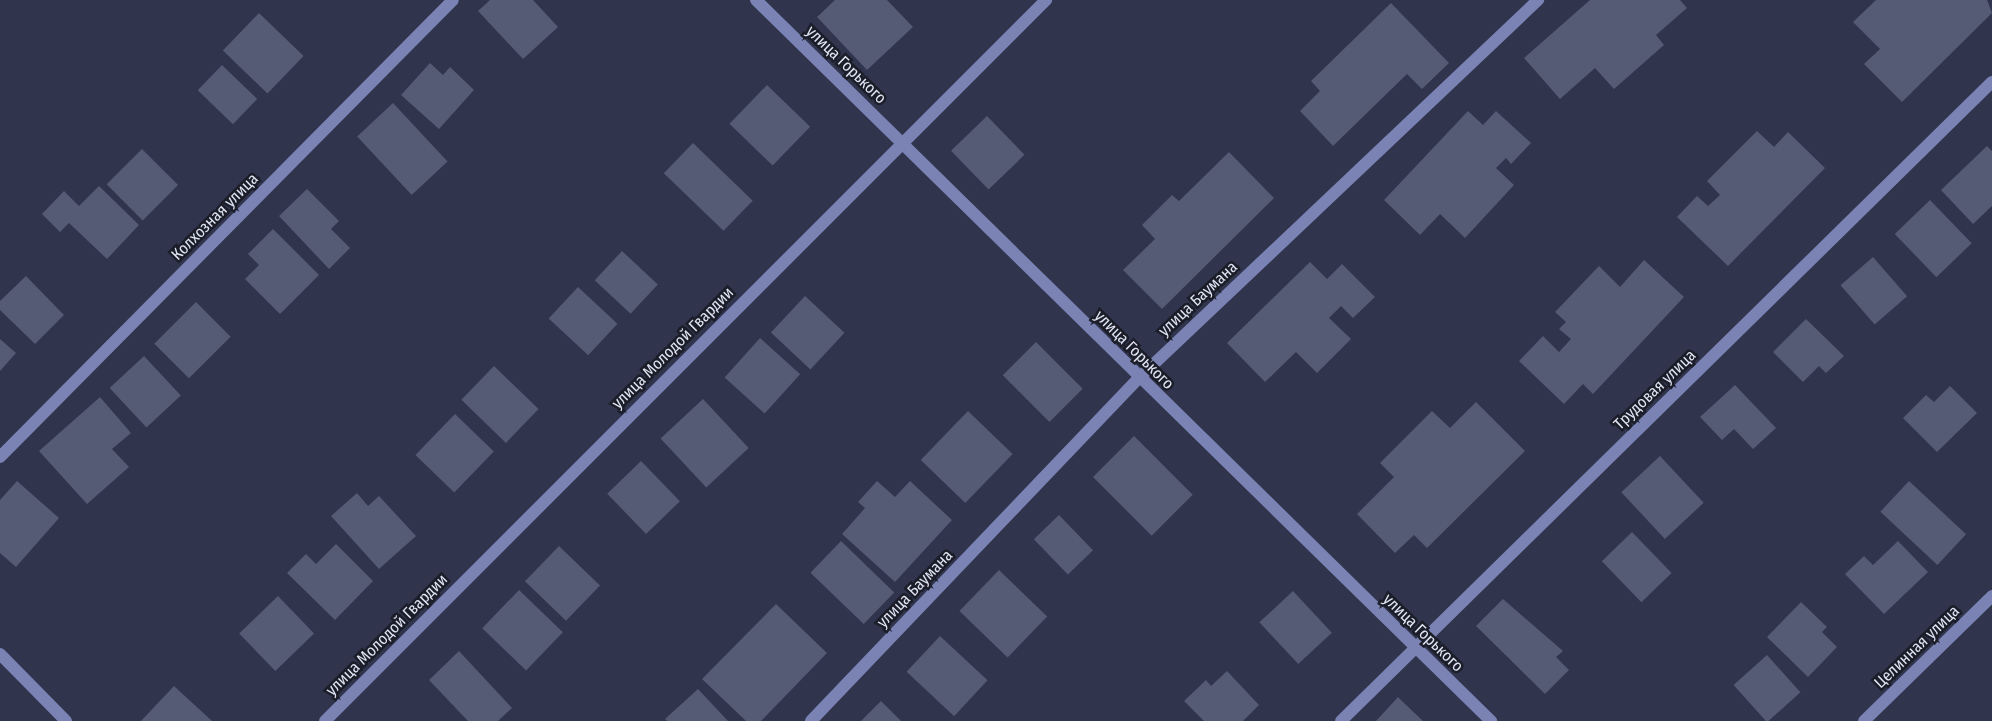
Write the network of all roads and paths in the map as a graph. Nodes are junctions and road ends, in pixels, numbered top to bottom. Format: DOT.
graph roads {
  1 [pos="453,0"];
  2 [pos="756,0"];
  3 [pos="1046,0"];
  4 [pos="1538,0"];
  5 [pos="1992,82"];
  6 [pos="902,141"];
  7 [pos="1139,378"];
  8 [pos="0,457"];
  9 [pos="1992,596"];
  10 [pos="1415,647"];
  11 [pos="0,654"];
  12 [pos="66,721"];
  13 [pos="325,721"];
  14 [pos="811,721"];
  15 [pos="1341,721"];
  16 [pos="1491,721"];
  17 [pos="1864,721"];
  1 -- 8 [label="street, Колхозная улица"];
  2 -- 6 [label="street, улица Горького"];
  3 -- 6 [label="street, улица Молодой Гвардии"];
  4 -- 7 [label="street, улица Баумана"];
  5 -- 10 [label="street, Трудовая улица"];
  6 -- 7 [label="street, улица Горького"];
  6 -- 13 [label="street, улица Молодой Гвардии"];
  7 -- 10 [label="street, улица Горького"];
  7 -- 14 [label="street, улица Баумана"];
  9 -- 17 [label="street, Целинная улица"];
  10 -- 15 [label="street, Трудовая улица"];
  10 -- 16 [label="street, улица Горького"];
  11 -- 12 [label="street"];
}
